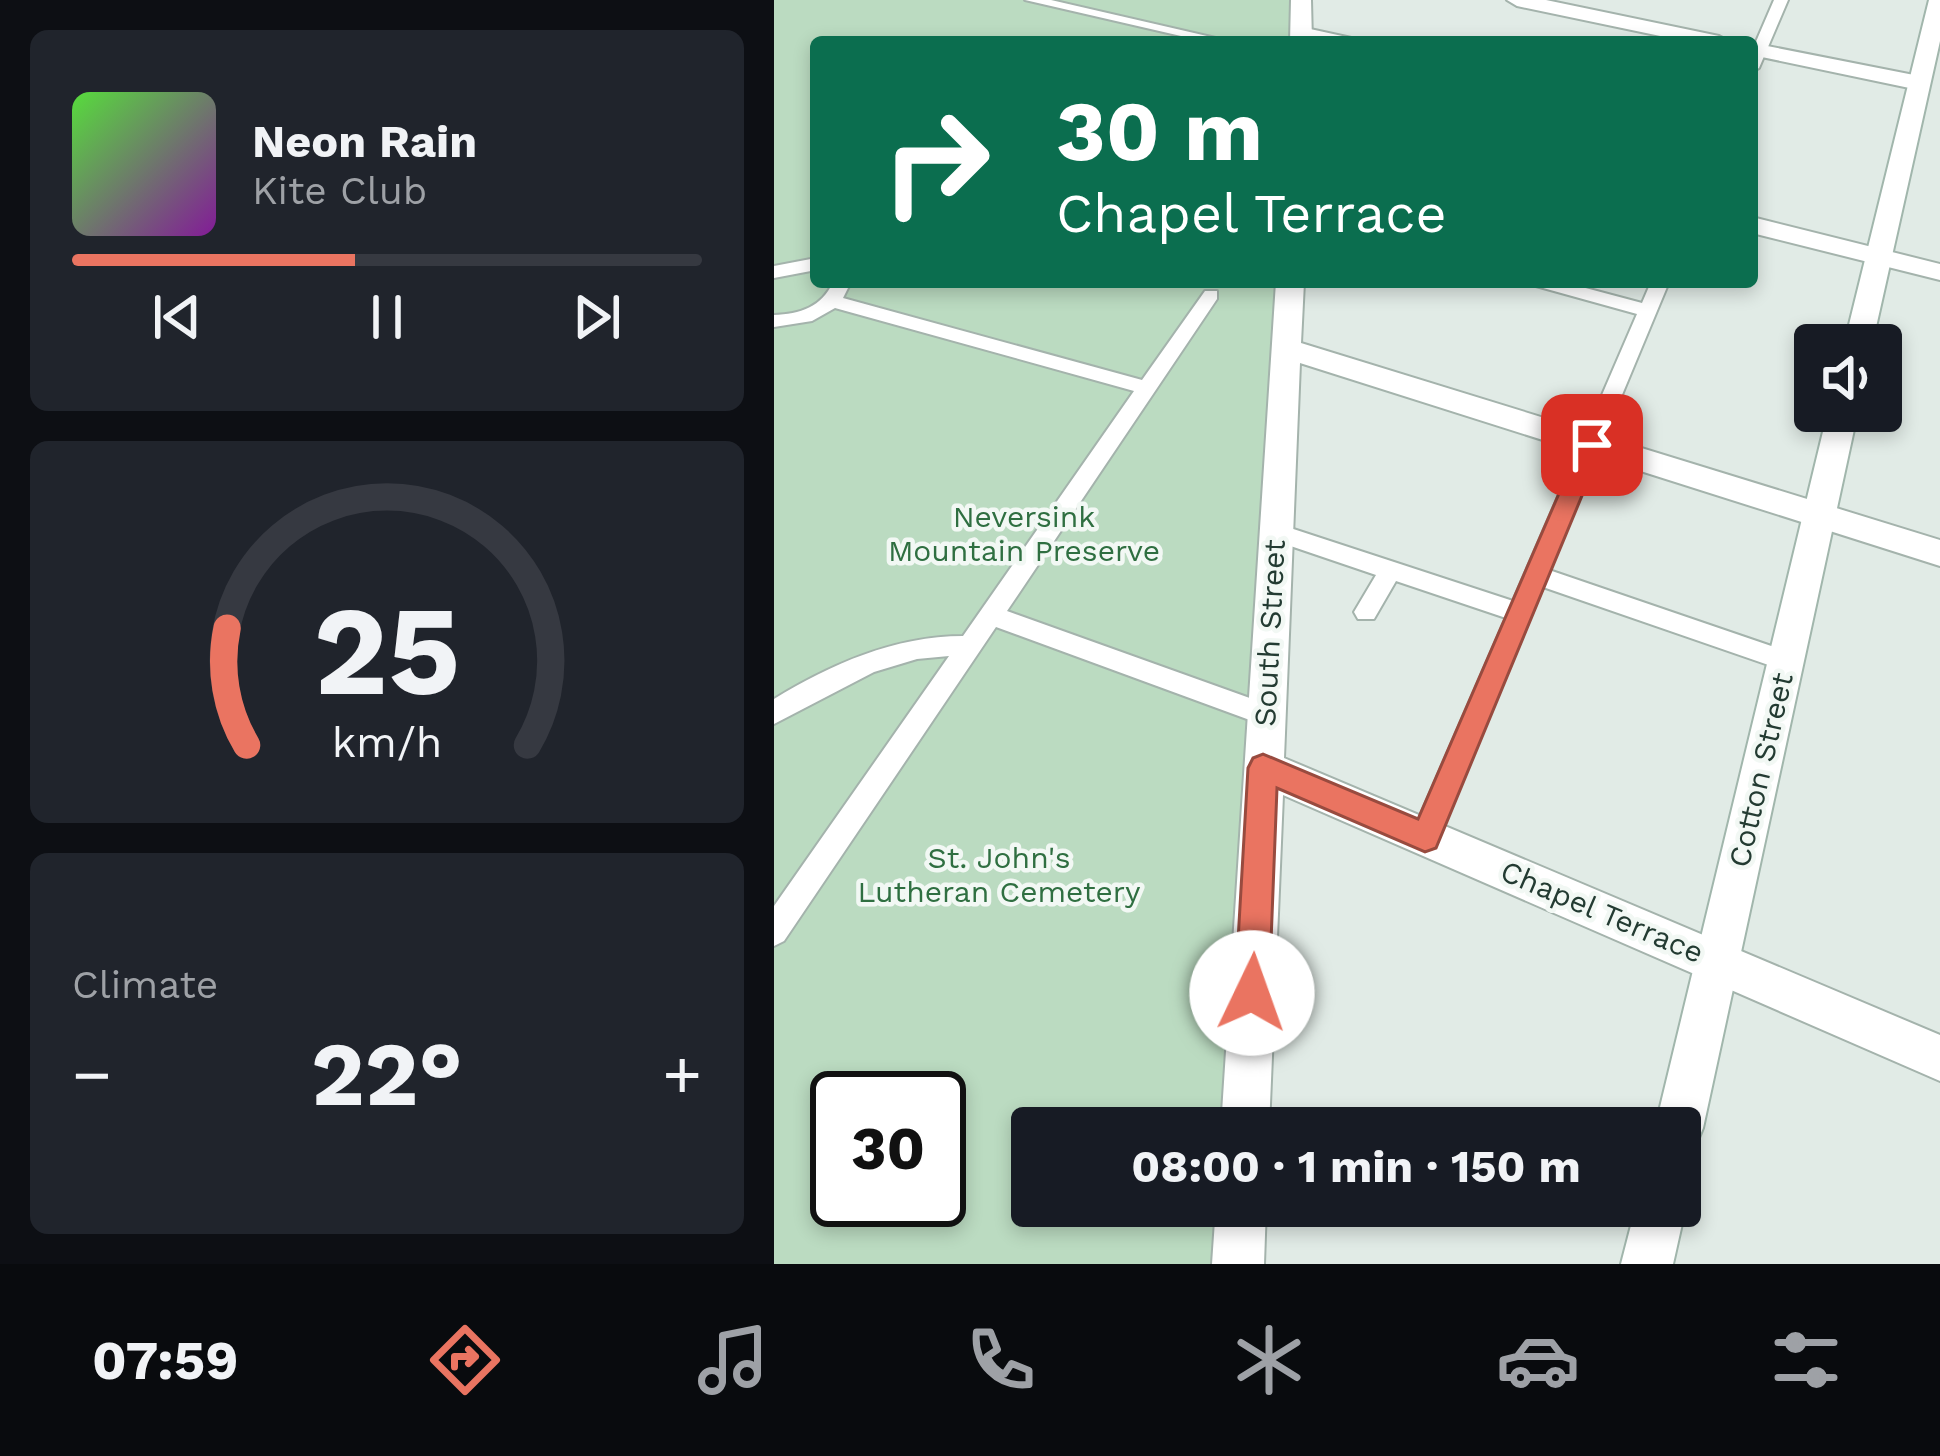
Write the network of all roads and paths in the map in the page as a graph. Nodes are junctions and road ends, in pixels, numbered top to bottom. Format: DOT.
graph roads {
  1 [pos="1031,0"];
  2 [pos="1301,0"];
  3 [pos="1517,0"];
  4 [pos="1781,0"];
  5 [pos="1939,0"];
  6 [pos="1198,36"];
  7 [pos="1301,36"];
  8 [pos="1690,36"];
  9 [pos="1758,48"];
  10 [pos="1758,57"];
  11 [pos="1930,85"];
  12 [pos="1758,227"];
  13 [pos="1879,257"];
  14 [pos="810,265"];
  15 [pos="774,272"];
  16 [pos="1940,272"];
  17 [pos="1289,288"];
  18 [pos="1565,288"];
  19 [pos="1657,288"];
  20 [pos="837,292"];
  21 [pos="1211,295"];
  22 [pos="1648,310"];
  23 [pos="774,321"];
  24 [pos="1863,324"];
  25 [pos="1284,348"];
  26 [pos="1147,388"];
  27 [pos="1838,432"];
  28 [pos="1592,445"];
  29 [pos="1819,513"];
  30 [pos="1275,532"];
  31 [pos="1940,553"];
  32 [pos="1390,571"];
  33 [pos="1536,574"];
  34 [pos="1366,613"];
  35 [pos="1520,614"];
  36 [pos="991,615"];
  37 [pos="969,646"];
  38 [pos="1786,661"];
  39 [pos="774,713"];
  40 [pos="1266,715"];
  41 [pos="1263,768"];
  42 [pos="1425,837"];
  43 [pos="774,931"];
  44 [pos="1717,962"];
  45 [pos="1940,1058"];
  46 [pos="1246,1107"];
  47 [pos="1683,1107"];
  48 [pos="1239,1227"];
  49 [pos="1655,1227"];
  50 [pos="1238,1264"];
  51 [pos="1647,1264"];
  1 -- 6 [label="lane"];
  2 -- 7 [label="street"];
  3 -- 8 [label="street"];
  4 -- 9 [label="lane"];
  5 -- 11 [label="street"];
  10 -- 11 [label="street"];
  11 -- 13 [label="street"];
  12 -- 13 [label="street"];
  13 -- 16 [label="street"];
  13 -- 24 [label="street"];
  14 -- 15 [label="lane"];
  17 -- 25 [label="street, South Street"];
  18 -- 22 [label="lane"];
  19 -- 22 [label="lane"];
  20 -- 23 [label="lane"];
  20 -- 26 [label="lane"];
  21 -- 26 [label="lane"];
  22 -- 28 [label="lane"];
  25 -- 28 [label="street"];
  25 -- 30 [label="street, South Street"];
  26 -- 36 [label="lane"];
  27 -- 29 [label="street, Cotton Street"];
  28 -- 29 [label="street"];
  28 -- 33 [label="lane"];
  29 -- 31 [label="street"];
  29 -- 38 [label="street, Cotton Street"];
  30 -- 32 [label="lane"];
  30 -- 40 [label="street, South Street"];
  32 -- 34 [label="lane"];
  32 -- 35 [label="lane"];
  33 -- 35 [label="lane"];
  33 -- 38 [label="lane"];
  35 -- 42 [label="lane"];
  36 -- 37 [label="lane"];
  36 -- 40 [label="lane"];
  37 -- 39 [label="lane"];
  37 -- 43 [label="lane"];
  38 -- 44 [label="street, Cotton Street"];
  40 -- 41 [label="street, South Street"];
  41 -- 42 [label="street, Chapel Terrace"];
  41 -- 46 [label="street, South Street"];
  42 -- 44 [label="street, Chapel Terrace"];
  44 -- 45 [label="street, Chapel Terrace"];
  44 -- 47 [label="street, Cotton Street"];
  48 -- 50 [label="street"];
  49 -- 51 [label="street"];
}
